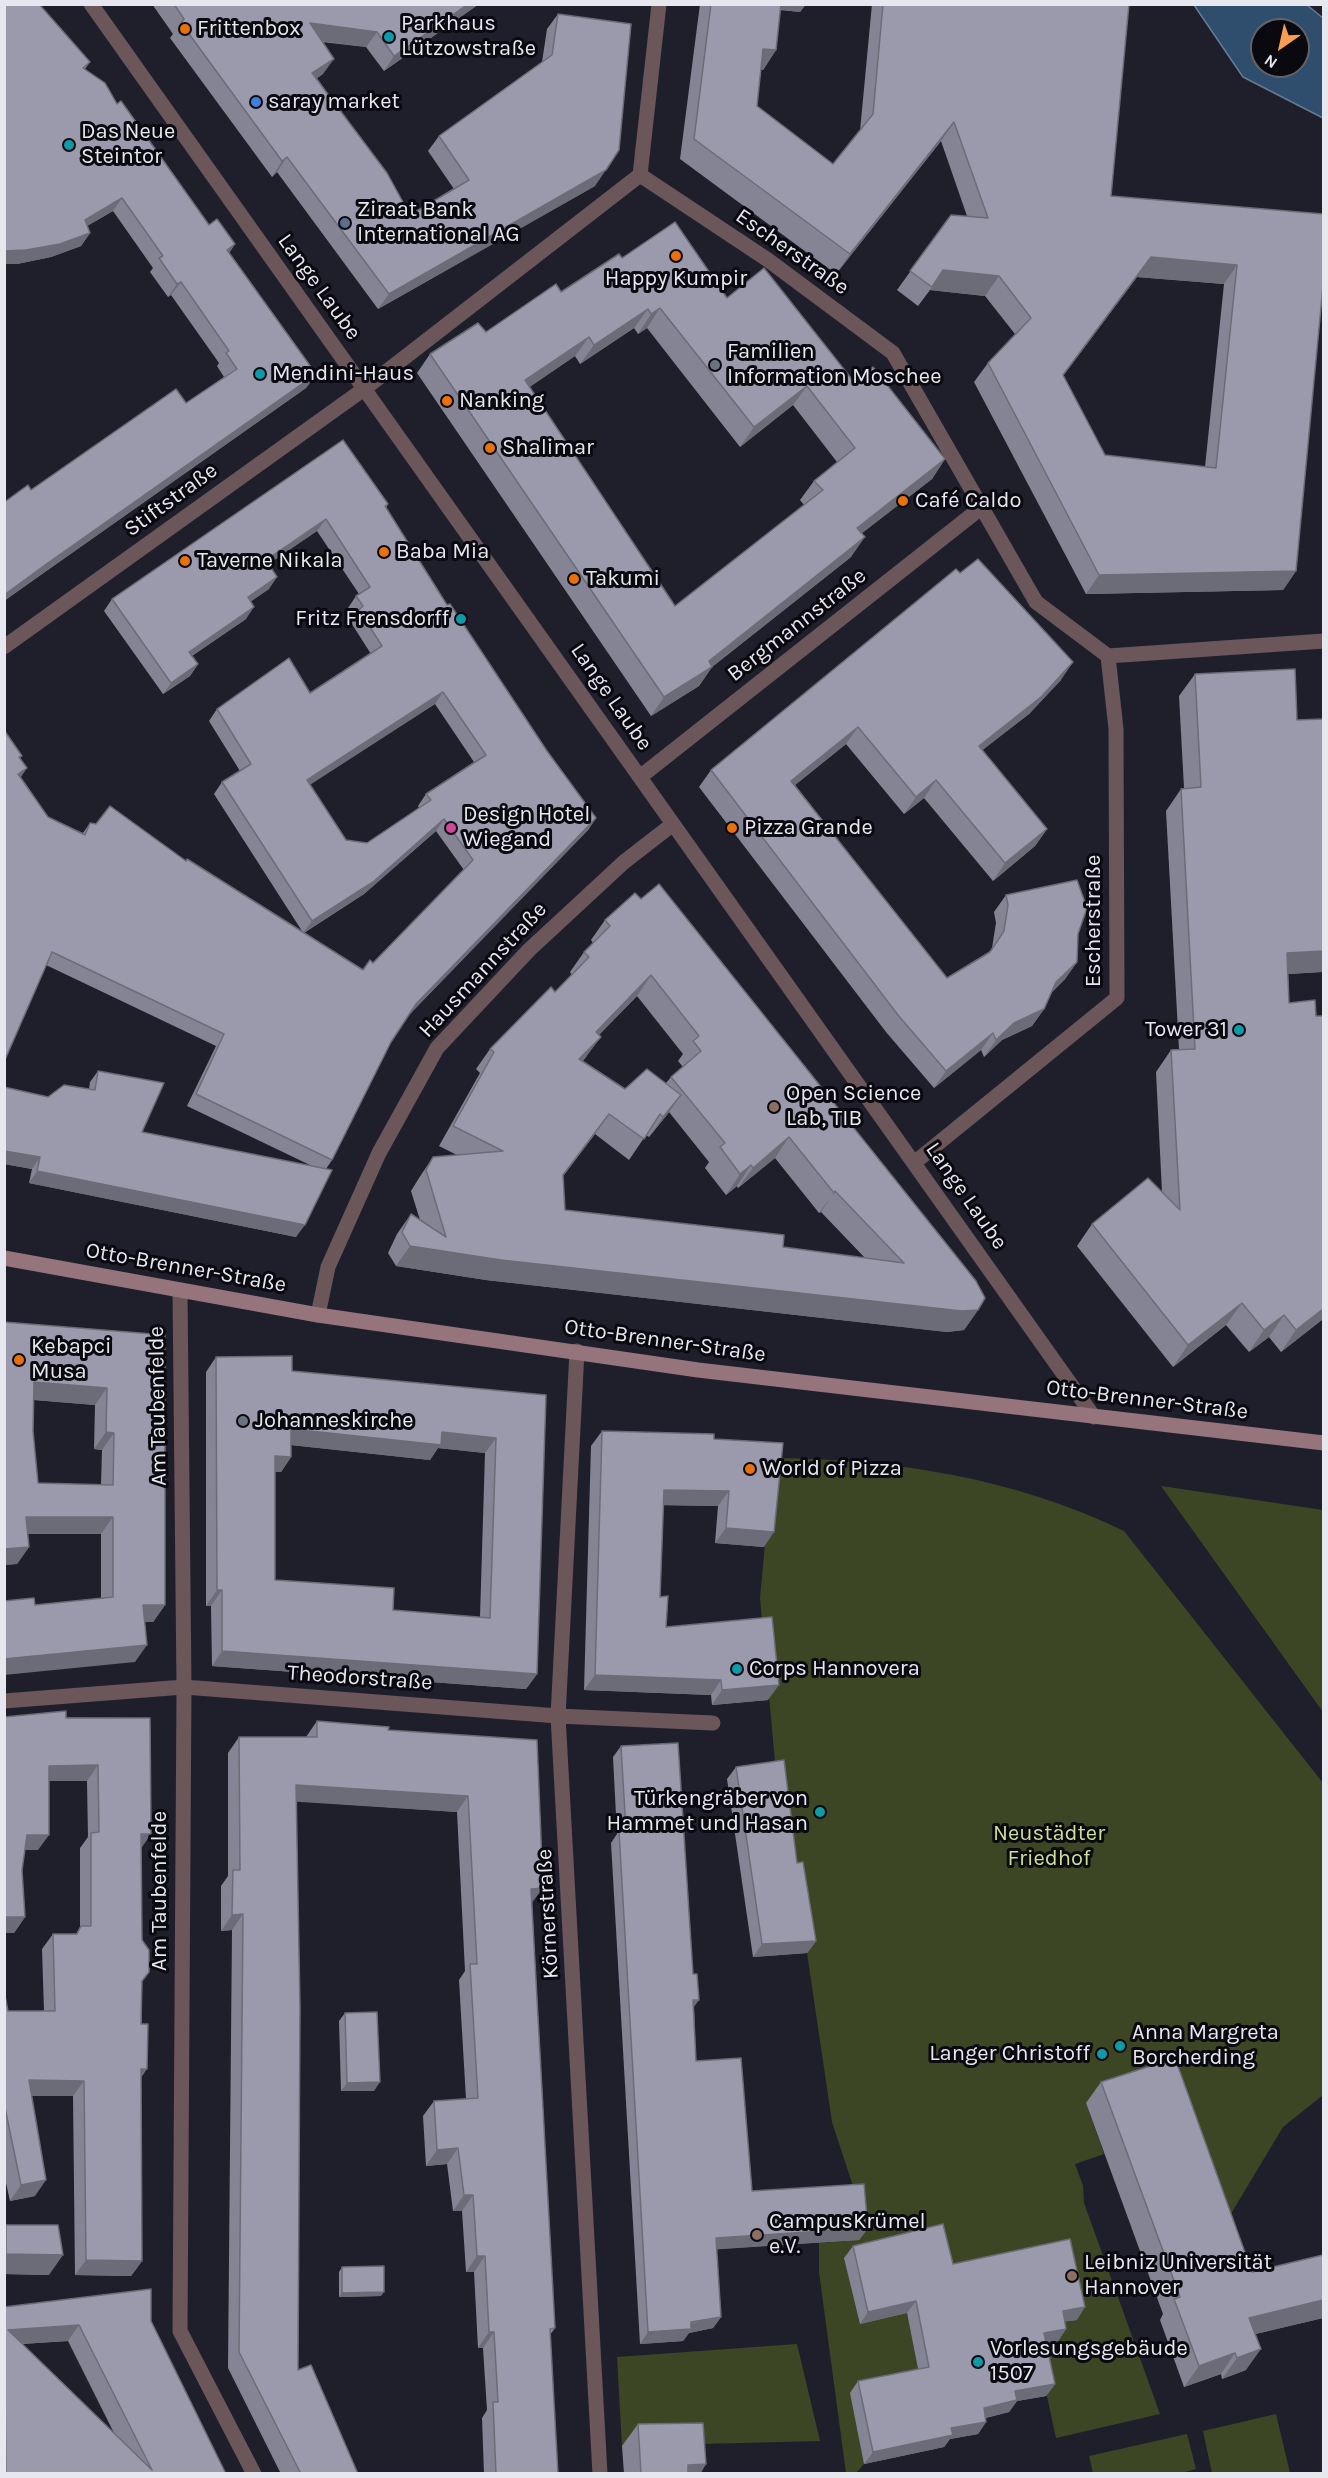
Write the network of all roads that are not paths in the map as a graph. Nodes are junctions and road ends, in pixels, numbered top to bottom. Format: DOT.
graph roads {
  1 [pos="91,4"];
  2 [pos="659,4"];
  3 [pos="640,174"];
  4 [pos="364,389"];
  5 [pos="982,507"];
  6 [pos="1323,641"];
  7 [pos="4,647"];
  8 [pos="1108,656"];
  9 [pos="640,777"];
  10 [pos="673,824"];
  11 [pos="914,1163"];
  12 [pos="4,1258"];
  13 [pos="180,1291"];
  14 [pos="318,1315"];
  15 [pos="577,1351"];
  16 [pos="1094,1417"];
  17 [pos="1323,1443"];
  18 [pos="184,1687"];
  19 [pos="4,1701"];
  20 [pos="558,1716"];
  21 [pos="713,1723"];
  22 [pos="254,2474"];
  23 [pos="600,2474"];
  1 -- 4 [label="street, Lange Laube"];
  2 -- 3 [label="street"];
  3 -- 4 [label="street"];
  3 -- 5 [label="street, Escherstraße"];
  4 -- 7 [label="street, Stiftstraße"];
  4 -- 9 [label="street, Lange Laube"];
  5 -- 8 [label="street, Escherstraße"];
  5 -- 9 [label="street, Bergmannstraße"];
  6 -- 8 [label="street"];
  8 -- 11 [label="street, Escherstraße"];
  9 -- 10 [label="street, Lange Laube"];
  10 -- 11 [label="street, Lange Laube"];
  10 -- 14 [label="street, Hausmannstraße"];
  11 -- 16 [label="street, Lange Laube"];
  12 -- 13 [label="street, Otto-Brenner-Straße"];
  13 -- 14 [label="street, Otto-Brenner-Straße"];
  13 -- 18 [label="street, Am Taubenfelde"];
  14 -- 15 [label="street, Otto-Brenner-Straße"];
  15 -- 16 [label="street, Otto-Brenner-Straße"];
  15 -- 20 [label="street, Körnerstraße"];
  16 -- 17 [label="street, Otto-Brenner-Straße"];
  18 -- 19 [label="street, Theodorstraße"];
  18 -- 20 [label="street, Theodorstraße"];
  18 -- 22 [label="street, Am Taubenfelde"];
  20 -- 21 [label="street, Theodorstraße"];
  20 -- 23 [label="street, Körnerstraße"];
}
